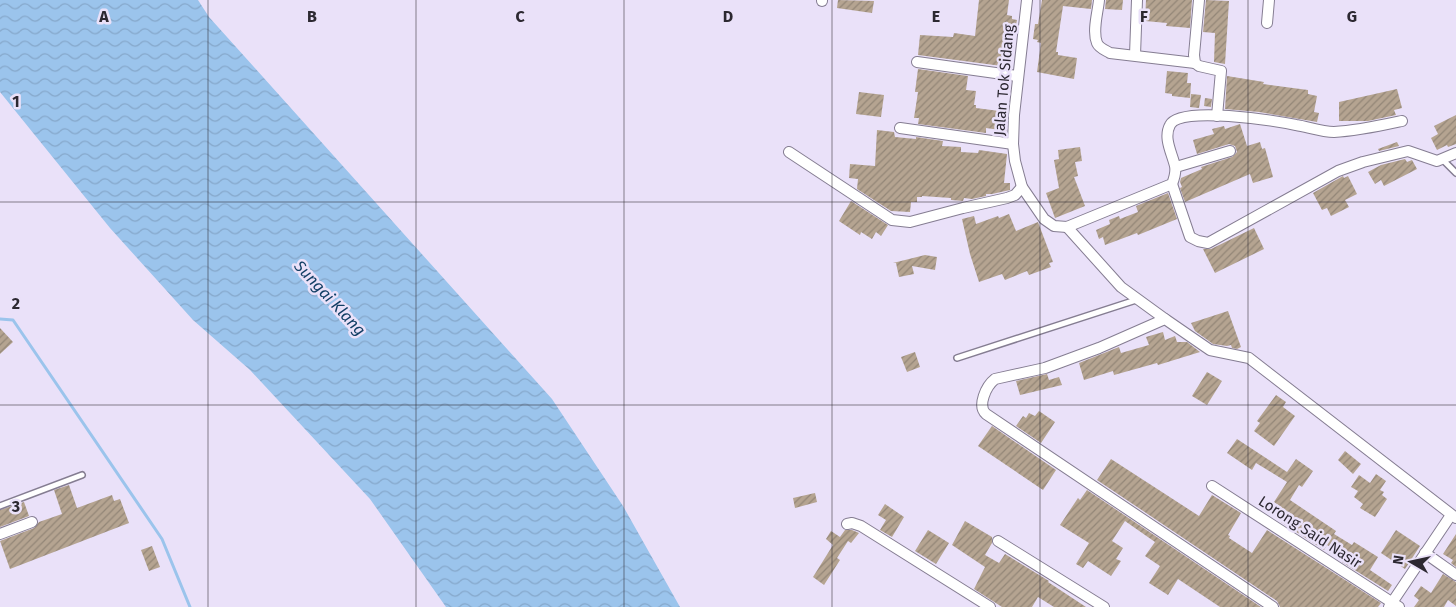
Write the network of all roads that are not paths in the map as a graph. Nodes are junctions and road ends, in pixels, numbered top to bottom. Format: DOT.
graph roads {
  1 [pos="1027,0"];
  2 [pos="1099,0"];
  3 [pos="1137,0"];
  4 [pos="1199,0"];
  5 [pos="1269,0"];
  6 [pos="1267,23"];
  7 [pos="1135,55"];
  8 [pos="917,62"];
  9 [pos="1195,63"];
  10 [pos="1017,76"];
  11 [pos="1217,116"];
  12 [pos="1402,121"];
  13 [pos="900,128"];
  14 [pos="1013,144"];
  15 [pos="1230,151"];
  16 [pos="789,152"];
  17 [pos="1456,153"];
  18 [pos="1442,159"];
  19 [pos="1176,167"];
  20 [pos="1456,173"];
  21 [pos="1172,184"];
  22 [pos="1022,188"];
  23 [pos="1067,228"];
  24 [pos="1137,300"];
  25 [pos="1165,319"];
  26 [pos="958,358"];
  27 [pos="82,475"];
  28 [pos="1212,486"];
  29 [pos="0,506"];
  30 [pos="1453,516"];
  31 [pos="32,522"];
  32 [pos="847,524"];
  33 [pos="0,534"];
  34 [pos="998,542"];
  35 [pos="1425,553"];
  36 [pos="1456,575"];
  37 [pos="1393,606"];
  38 [pos="990,607"];
  39 [pos="1104,607"];
  40 [pos="1273,607"];
  1 -- 10 [label="street, Jalan Tok Sidang"];
  2 -- 7 [label="street"];
  3 -- 7 [label="street"];
  4 -- 9 [label="street"];
  5 -- 6 [label="street"];
  7 -- 9 [label="street"];
  8 -- 10 [label="street"];
  9 -- 11 [label="street"];
  10 -- 14 [label="street, Jalan Tok Sidang"];
  11 -- 12 [label="street"];
  11 -- 19 [label="street"];
  13 -- 14 [label="street"];
  14 -- 22 [label="street, Jalan Tok Sidang"];
  15 -- 19 [label="street"];
  16 -- 22 [label="street"];
  17 -- 18 [label="street"];
  18 -- 20 [label="lane"];
  18 -- 21 [label="street"];
  19 -- 21 [label="street"];
  21 -- 23 [label="street"];
  22 -- 23 [label="street, Jalan Tok Sidang"];
  23 -- 24 [label="street"];
  24 -- 25 [label="street"];
  24 -- 26 [label="lane"];
  25 -- 30 [label="street"];
  25 -- 40 [label="street"];
  27 -- 29 [label="lane"];
  28 -- 37 [label="street, Lorong Said Nasir"];
  30 -- 35 [label="street"];
  31 -- 33 [label="street"];
  32 -- 38 [label="street"];
  34 -- 39 [label="street"];
  35 -- 36 [label="street"];
  35 -- 37 [label="street"];
}
